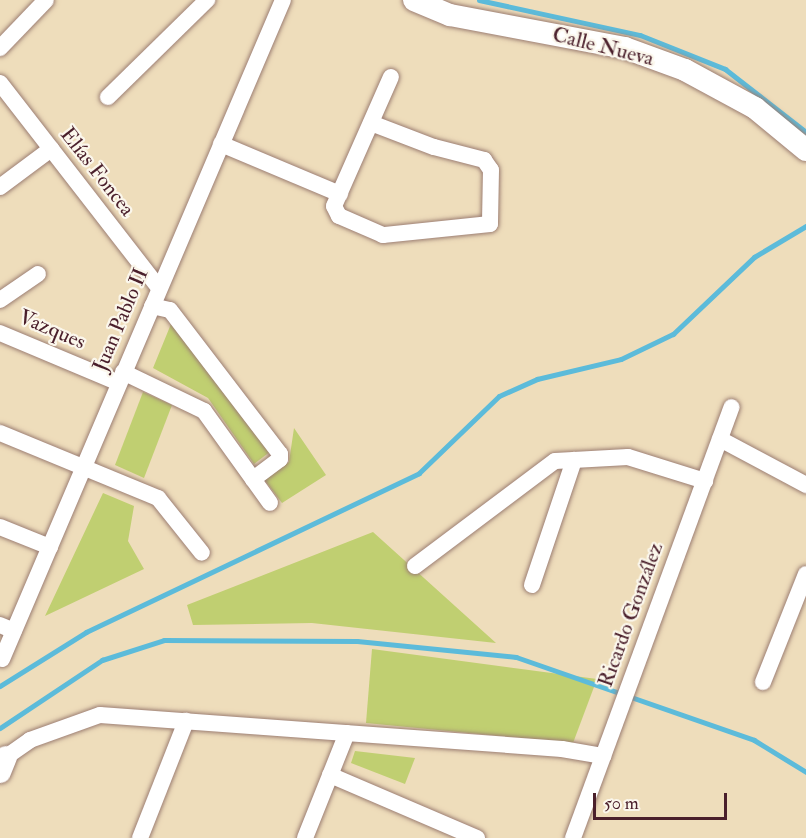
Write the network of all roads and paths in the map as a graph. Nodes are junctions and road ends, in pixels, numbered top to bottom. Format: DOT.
graph roads {
  1 [pos="46,0"];
  2 [pos="207,0"];
  3 [pos="283,0"];
  4 [pos="414,0"];
  5 [pos="0,48"];
  6 [pos="391,77"];
  7 [pos="0,84"];
  8 [pos="108,97"];
  9 [pos="371,123"];
  10 [pos="221,144"];
  11 [pos="51,149"];
  12 [pos="806,150"];
  13 [pos="0,187"];
  14 [pos="340,194"];
  15 [pos="38,274"];
  16 [pos="159,288"];
  17 [pos="0,300"];
  18 [pos="152,306"];
  19 [pos="0,333"];
  20 [pos="121,377"];
  21 [pos="732,407"];
  22 [pos="0,433"];
  23 [pos="720,439"];
  24 [pos="574,460"];
  25 [pos="82,468"];
  26 [pos="253,479"];
  27 [pos="705,481"];
  28 [pos="806,485"];
  29 [pos="270,504"];
  30 [pos="0,527"];
  31 [pos="50,547"];
  32 [pos="202,553"];
  33 [pos="415,566"];
  34 [pos="806,574"];
  35 [pos="532,585"];
  36 [pos="7,628"];
  37 [pos="2,659"];
  38 [pos="763,682"];
  39 [pos="186,721"];
  40 [pos="347,733"];
  41 [pos="603,756"];
  42 [pos="2,763"];
  43 [pos="330,775"];
  44 [pos="140,838"];
  45 [pos="305,838"];
  46 [pos="477,838"];
  47 [pos="573,838"];
  1 -- 5 [label="street"];
  2 -- 8 [label="street"];
  3 -- 10 [label="street, Juan Pablo II"];
  4 -- 12 [label="street, Calle Nueva"];
  6 -- 9 [label="street"];
  7 -- 11 [label="street, Elías Foncea"];
  9 -- 14 [label="street"];
  9 -- 14 [label="street"];
  10 -- 14 [label="street"];
  10 -- 16 [label="street, Juan Pablo II"];
  11 -- 13 [label="street"];
  11 -- 16 [label="street, Elías Foncea"];
  15 -- 17 [label="street"];
  16 -- 18 [label="street, Juan Pablo II"];
  18 -- 20 [label="street, Juan Pablo II"];
  18 -- 26 [label="street"];
  19 -- 20 [label="street, Vazques"];
  20 -- 25 [label="street, Juan Pablo II"];
  20 -- 26 [label="street, Vazques"];
  21 -- 23 [label="street, Ricardo González"];
  22 -- 25 [label="street"];
  23 -- 27 [label="street, Ricardo González"];
  23 -- 28 [label="street"];
  24 -- 27 [label="street"];
  24 -- 33 [label="street"];
  24 -- 35 [label="street"];
  25 -- 31 [label="street, Juan Pablo II"];
  25 -- 32 [label="street"];
  26 -- 29 [label="street, Vazques"];
  27 -- 41 [label="street, Ricardo González"];
  30 -- 31 [label="street"];
  31 -- 36 [label="street, Juan Pablo II"];
  34 -- 38 [label="street"];
  36 -- 37 [label="street, Juan Pablo II"];
  39 -- 40 [label="street"];
  39 -- 42 [label="street"];
  39 -- 44 [label="street"];
  40 -- 41 [label="street"];
  40 -- 43 [label="street"];
  41 -- 47 [label="street, Ricardo González"];
  43 -- 45 [label="street"];
  43 -- 46 [label="street"];
}
